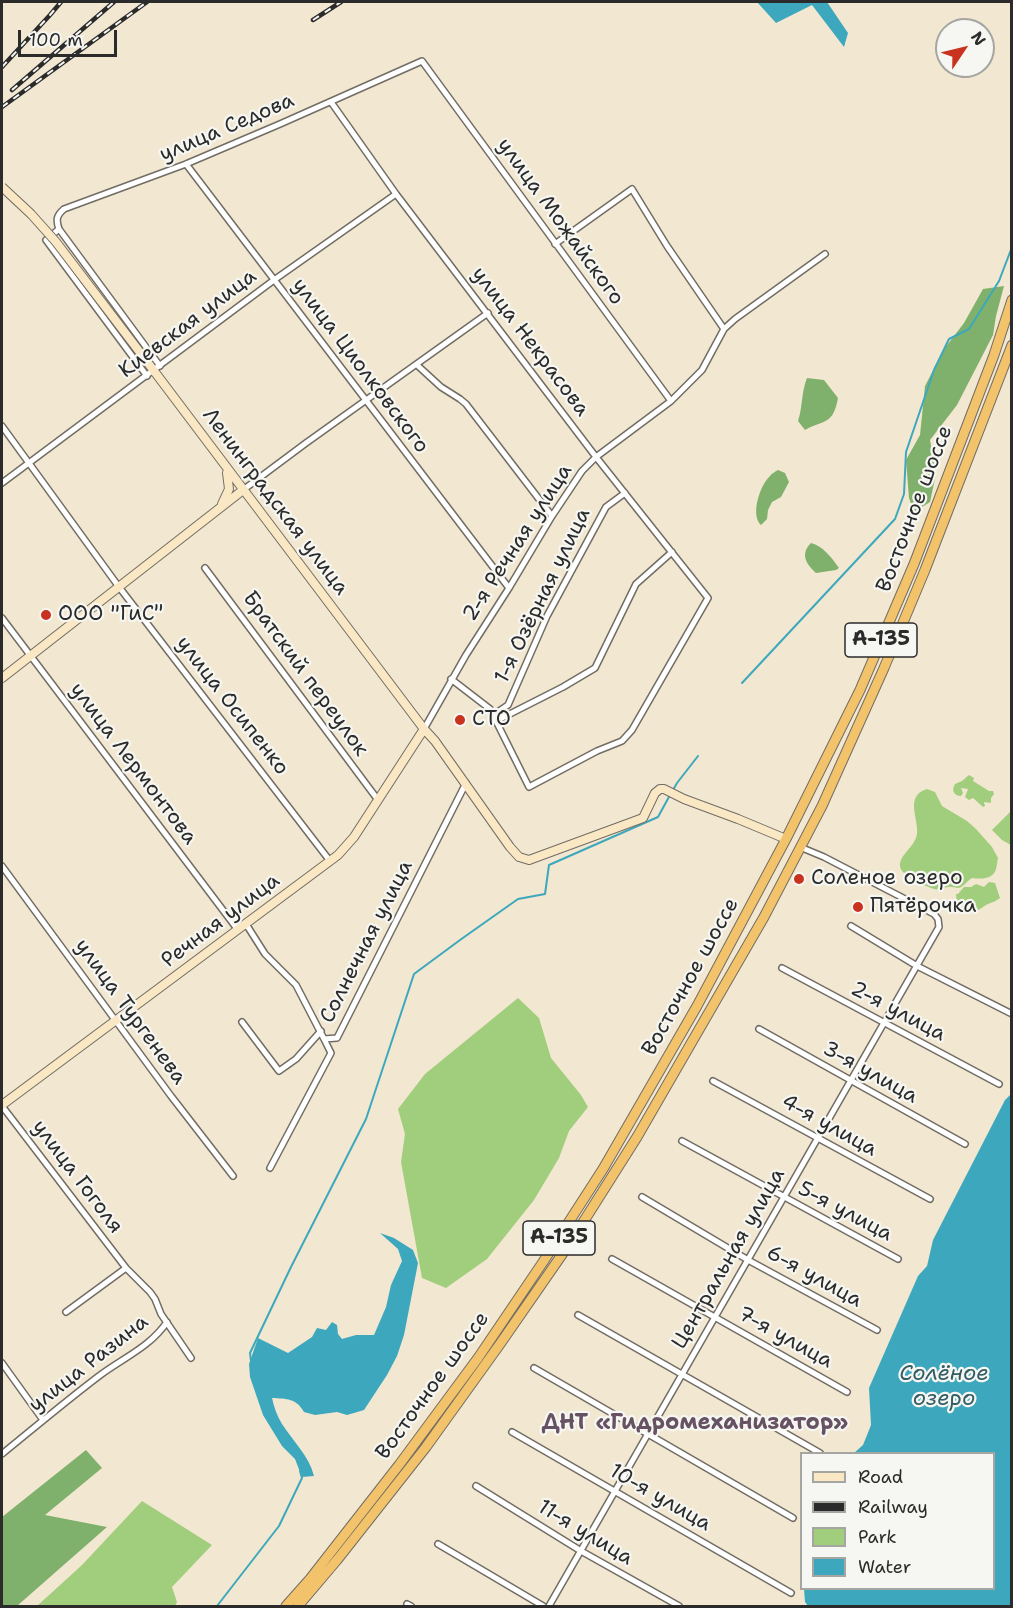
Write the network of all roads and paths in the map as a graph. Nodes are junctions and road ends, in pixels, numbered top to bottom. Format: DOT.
graph roads {
  1 [pos="422,61"];
  2 [pos="331,102"];
  3 [pos="186,164"];
  4 [pos="2,187"];
  5 [pos="396,194"];
  6 [pos="59,229"];
  7 [pos="555,244"];
  8 [pos="825,254"];
  9 [pos="274,280"];
  10 [pos="1011,300"];
  11 [pos="488,313"];
  12 [pos="724,329"];
  13 [pos="1011,345"];
  14 [pos="417,365"];
  15 [pos="154,371"];
  16 [pos="366,400"];
  17 [pos="671,401"];
  18 [pos="2,426"];
  19 [pos="596,457"];
  20 [pos="29,462"];
  21 [pos="225,466"];
  22 [pos="2,483"];
  23 [pos="243,490"];
  24 [pos="625,493"];
  25 [pos="218,510"];
  26 [pos="552,516"];
  27 [pos="672,552"];
  28 [pos="205,568"];
  29 [pos="119,586"];
  30 [pos="509,588"];
  31 [pos="2,618"];
  32 [pos="30,656"];
  33 [pos="872,662"];
  34 [pos="884,668"];
  35 [pos="2,678"];
  36 [pos="452,679"];
  37 [pos="494,718"];
  38 [pos="424,729"];
  39 [pos="465,783"];
  40 [pos="378,800"];
  41 [pos="786,839"];
  42 [pos="800,847"];
  43 [pos="330,861"];
  44 [pos="2,866"];
  45 [pos="246,924"];
  46 [pos="851,926"];
  47 [pos="238,930"];
  48 [pos="917,966"];
  49 [pos="782,968"];
  50 [pos="697,1006"];
  51 [pos="1011,1014"];
  52 [pos="116,1021"];
  53 [pos="242,1022"];
  54 [pos="884,1023"];
  55 [pos="759,1029"];
  56 [pos="321,1031"];
  57 [pos="694,1037"];
  58 [pos="324,1039"];
  59 [pos="713,1081"];
  60 [pos="850,1081"];
  61 [pos="999,1084"];
  62 [pos="2,1106"];
  63 [pos="817,1139"];
  64 [pos="682,1141"];
  65 [pos="965,1144"];
  66 [pos="270,1168"];
  67 [pos="233,1176"];
  68 [pos="642,1197"];
  69 [pos="784,1198"];
  70 [pos="930,1200"];
  71 [pos="612,1258"];
  72 [pos="898,1258"];
  73 [pos="748,1260"];
  74 [pos="126,1268"];
  75 [pos="66,1312"];
  76 [pos="578,1315"];
  77 [pos="715,1317"];
  78 [pos="167,1322"];
  79 [pos="877,1330"];
  80 [pos="191,1358"];
  81 [pos="2,1364"];
  82 [pos="534,1368"];
  83 [pos="682,1375"];
  84 [pos="848,1392"];
  85 [pos="43,1420"];
  86 [pos="512,1432"];
  87 [pos="648,1434"];
  88 [pos="818,1452"];
  89 [pos="2,1454"];
  90 [pos="476,1486"];
  91 [pos="615,1491"];
  92 [pos="793,1518"];
  93 [pos="438,1544"];
  94 [pos="581,1551"];
  95 [pos="791,1593"];
  96 [pos="286,1606"];
  97 [pos="298,1606"];
  98 [pos="543,1606"];
  99 [pos="549,1606"];
  100 [pos="679,1606"];
  1 -- 2 [label="street, улица Седова"];
  1 -- 7 [label="street, улица Можайского"];
  2 -- 3 [label="street, улица Седова"];
  2 -- 5 [label="street, улица Некрасова"];
  3 -- 6 [label="street, улица Седова"];
  3 -- 9 [label="street, улица Циолковского"];
  4 -- 15 [label="street, Ленинградская улица, bridge"];
  5 -- 9 [label="street, Киевская улица"];
  5 -- 11 [label="street, улица Некрасова"];
  6 -- 15 [label="street"];
  6 -- 15 [label="street"];
  7 -- 12 [label="street"];
  7 -- 17 [label="street, улица Можайского"];
  8 -- 12 [label="street, 2-я Речная улица"];
  9 -- 15 [label="street, Киевская улица"];
  9 -- 16 [label="street, улица Циолковского"];
  10 -- 33 [label="highway, Восточное шоссе / А-135"];
  11 -- 14 [label="street"];
  11 -- 19 [label="street, улица Некрасова"];
  12 -- 17 [label="street, 2-я Речная улица"];
  13 -- 34 [label="highway, Восточное шоссе / А-135"];
  14 -- 16 [label="street"];
  14 -- 26 [label="street"];
  15 -- 20 [label="street, Киевская улица"];
  15 -- 21 [label="street, Ленинградская улица"];
  16 -- 23 [label="street"];
  16 -- 30 [label="street, улица Циолковского"];
  17 -- 19 [label="street, 2-я Речная улица"];
  18 -- 20 [label="street, улица Осипенко"];
  19 -- 24 [label="street, улица Некрасова"];
  19 -- 26 [label="street, 2-я Речная улица"];
  20 -- 22 [label="street, Киевская улица"];
  20 -- 29 [label="street, улица Осипенко"];
  21 -- 23 [label="street, Ленинградская улица"];
  21 -- 25 [label="street"];
  23 -- 25 [label="street"];
  23 -- 38 [label="street, Ленинградская улица"];
  24 -- 27 [label="street, улица Некрасова"];
  24 -- 37 [label="street, 1-я Озёрная улица"];
  25 -- 29 [label="street"];
  26 -- 30 [label="street, 2-я Речная улица"];
  27 -- 37 [label="street"];
  27 -- 37 [label="street, улица Некрасова"];
  28 -- 40 [label="street, Братский переулок"];
  29 -- 32 [label="street"];
  29 -- 43 [label="street, улица Осипенко"];
  30 -- 36 [label="street, 2-я Речная улица"];
  31 -- 32 [label="street, улица Лермонтова"];
  32 -- 35 [label="street"];
  32 -- 47 [label="street, улица Лермонтова"];
  33 -- 34 [label="highway"];
  33 -- 41 [label="highway, Восточное шоссе / А-135"];
  34 -- 42 [label="highway, Восточное шоссе / А-135"];
  36 -- 37 [label="street"];
  36 -- 38 [label="street, 2-я Речная улица"];
  38 -- 39 [label="street, Ленинградская улица"];
  38 -- 40 [label="street, Речная улица"];
  39 -- 41 [label="street, Ленинградская улица"];
  39 -- 58 [label="street, Солнечная улица"];
  40 -- 43 [label="street, Речная улица"];
  41 -- 50 [label="highway, Восточное шоссе / А-135"];
  42 -- 48 [label="street, Центральная улица"];
  42 -- 57 [label="highway, Восточное шоссе / А-135"];
  43 -- 45 [label="street, Речная улица"];
  44 -- 52 [label="street, улица Тургенева"];
  45 -- 47 [label="street, Речная улица"];
  45 -- 56 [label="street"];
  46 -- 48 [label="street"];
  47 -- 52 [label="street, Речная улица"];
  48 -- 51 [label="street"];
  48 -- 54 [label="street, Центральная улица"];
  49 -- 54 [label="street, 2-я улица"];
  50 -- 57 [label="highway"];
  50 -- 96 [label="highway, Восточное шоссе / А-135"];
  52 -- 62 [label="street, Речная улица"];
  52 -- 67 [label="street, улица Тургенева"];
  53 -- 56 [label="street"];
  54 -- 60 [label="street, Центральная улица"];
  54 -- 61 [label="street, 2-я улица"];
  55 -- 60 [label="street, 3-я улица"];
  56 -- 58 [label="street"];
  57 -- 97 [label="highway, Восточное шоссе / А-135"];
  58 -- 66 [label="street, Солнечная улица"];
  59 -- 63 [label="street, 4-я улица"];
  60 -- 63 [label="street, Центральная улица"];
  60 -- 65 [label="street, 3-я улица"];
  62 -- 74 [label="street, улица Гоголя"];
  63 -- 69 [label="street, Центральная улица"];
  63 -- 70 [label="street, 4-я улица"];
  64 -- 69 [label="street, 5-я улица"];
  68 -- 73 [label="street, 6-я улица"];
  69 -- 72 [label="street, 5-я улица"];
  69 -- 73 [label="street, Центральная улица"];
  71 -- 77 [label="street, 7-я улица"];
  73 -- 77 [label="street, Центральная улица"];
  73 -- 79 [label="street, 6-я улица"];
  74 -- 75 [label="street"];
  74 -- 78 [label="street, улица Гоголя"];
  76 -- 83 [label="street"];
  77 -- 83 [label="street, Центральная улица"];
  77 -- 84 [label="street, 7-я улица"];
  78 -- 80 [label="street, улица Гоголя"];
  78 -- 85 [label="street, улица Разина"];
  81 -- 85 [label="street"];
  82 -- 87 [label="street"];
  83 -- 87 [label="street, Центральная улица"];
  83 -- 88 [label="street"];
  85 -- 89 [label="street, улица Разина"];
  86 -- 91 [label="street, 10-я улица"];
  87 -- 91 [label="street, Центральная улица"];
  87 -- 92 [label="street"];
  90 -- 94 [label="street, 11-я улица"];
  91 -- 94 [label="street, Центральная улица"];
  91 -- 95 [label="street, 10-я улица"];
  93 -- 98 [label="street"];
  94 -- 99 [label="street, Центральная улица"];
  94 -- 100 [label="street, 11-я улица"];
}
